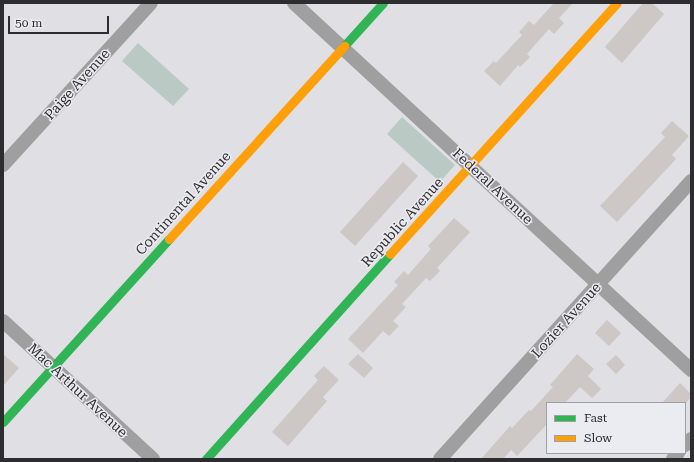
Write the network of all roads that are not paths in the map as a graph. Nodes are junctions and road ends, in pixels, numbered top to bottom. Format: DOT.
graph roads {
  1 [pos="151,3"];
  2 [pos="294,3"];
  3 [pos="384,3"];
  4 [pos="617,3"];
  5 [pos="343,48"];
  6 [pos="3,165"];
  7 [pos="472,166"];
  8 [pos="691,181"];
  9 [pos="600,283"];
  10 [pos="3,321"];
  11 [pos="53,366"];
  12 [pos="691,370"];
  13 [pos="3,422"];
  14 [pos="153,459"];
  15 [pos="206,459"];
  16 [pos="440,459"];
  1 -- 6 [label="street, Paige Avenue"];
  2 -- 5 [label="street, Federal Avenue"];
  3 -- 5 [label="street, Continental Avenue"];
  4 -- 7 [label="street, Republic Avenue"];
  5 -- 7 [label="street, Federal Avenue"];
  5 -- 11 [label="street, Continental Avenue"];
  7 -- 9 [label="street, Federal Avenue"];
  7 -- 15 [label="street, Republic Avenue"];
  8 -- 9 [label="street, Lozier Avenue"];
  9 -- 12 [label="street, Federal Avenue"];
  9 -- 16 [label="street, Lozier Avenue"];
  10 -- 11 [label="street, Mac Arthur Avenue"];
  11 -- 13 [label="street, Continental Avenue"];
  11 -- 14 [label="street, Mac Arthur Avenue"];
}
